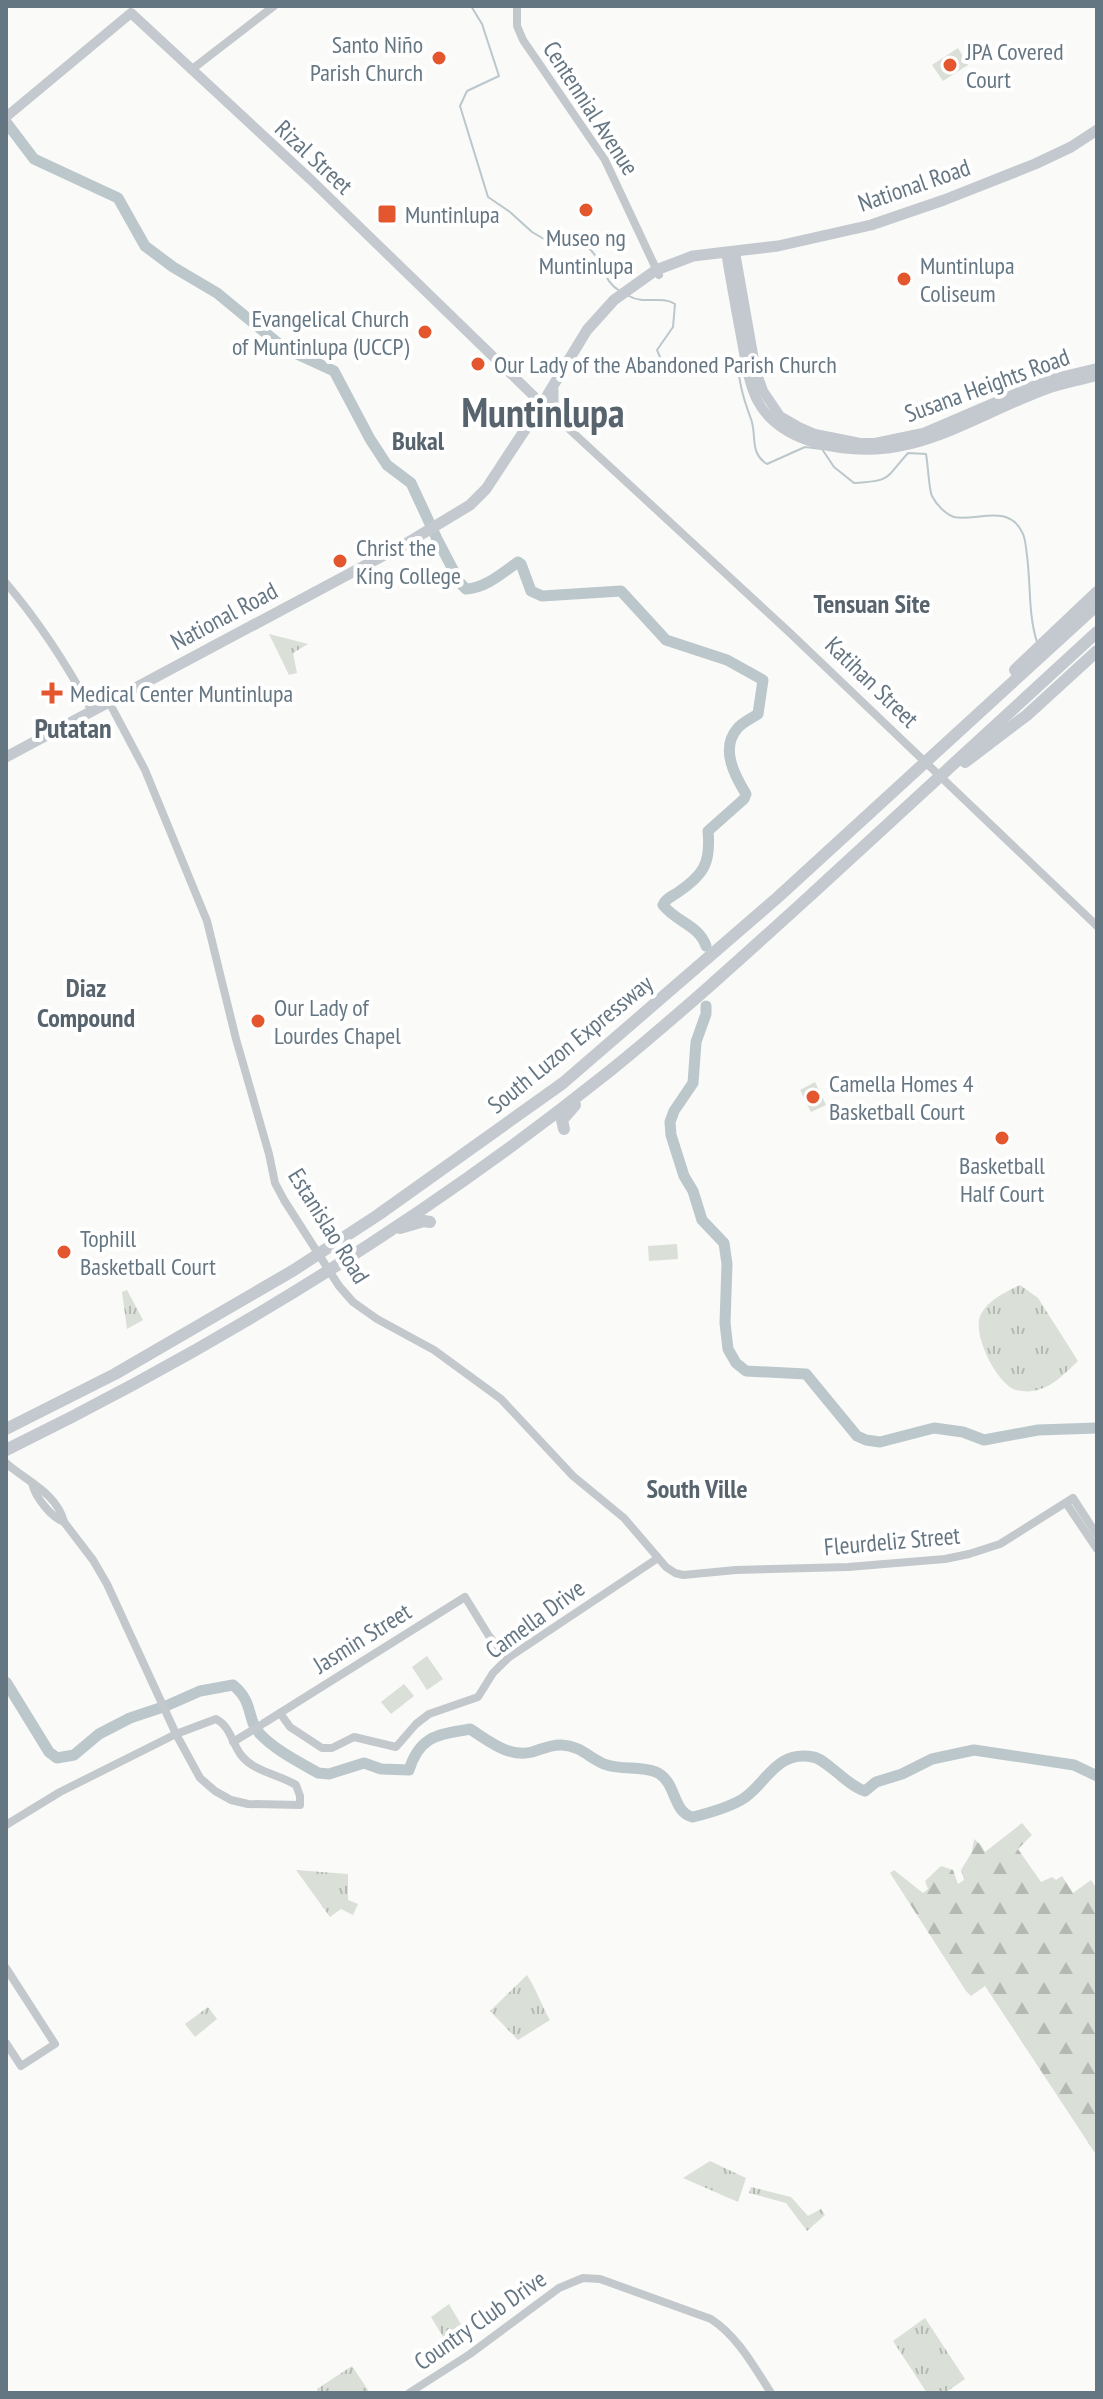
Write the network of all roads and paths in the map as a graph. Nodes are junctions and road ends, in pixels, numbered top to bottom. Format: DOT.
graph roads {
  1 [pos="274,6"];
  2 [pos="517,6"];
  3 [pos="191,70"];
  4 [pos="8,116"];
  5 [pos="1097,130"];
  6 [pos="729,254"];
  7 [pos="655,273"];
  8 [pos="573,350"];
  9 [pos="1097,368"];
  10 [pos="1097,376"];
  11 [pos="554,385"];
  12 [pos="540,402"];
  13 [pos="558,418"];
  14 [pos="530,423"];
  15 [pos="460,510"];
  16 [pos="6,583"];
  17 [pos="1097,592"];
  18 [pos="1097,605"];
  19 [pos="1097,632"];
  20 [pos="1097,651"];
  21 [pos="109,702"];
  22 [pos="92,711"];
  23 [pos="976,716"];
  24 [pos="6,757"];
  25 [pos="918,796"];
  26 [pos="1097,926"];
  27 [pos="612,1069"];
  28 [pos="564,1129"];
  29 [pos="430,1222"];
  30 [pos="386,1233"];
  31 [pos="6,1429"];
  32 [pos="6,1450"];
  33 [pos="6,1463"];
  34 [pos="1070,1501"];
  35 [pos="1097,1535"];
  36 [pos="1097,1549"];
  37 [pos="658,1558"];
  38 [pos="508,1658"];
  39 [pos="280,1713"];
  40 [pos="176,1734"];
  41 [pos="233,1742"];
  42 [pos="6,1825"];
  43 [pos="6,1968"];
  44 [pos="6,2043"];
  45 [pos="409,2393"];
  46 [pos="771,2393"];
  1 -- 3 [label="street"];
  2 -- 7 [label="street, Centennial Avenue"];
  3 -- 4 [label="main road, Rizal Street"];
  3 -- 12 [label="main road, Rizal Street"];
  5 -- 6 [label="highway, National Road"];
  6 -- 7 [label="highway, National Road"];
  6 -- 9 [label="main road, Susana Heights Road"];
  6 -- 10 [label="main road, Susana Heights Road"];
  7 -- 8 [label="highway, National Road"];
  8 -- 11 [label="highway, National Road"];
  8 -- 12 [label="highway, National Road"];
  11 -- 12 [label="highway, National Road"];
  11 -- 13 [label="highway"];
  12 -- 13 [label="street, Katihan Street"];
  12 -- 14 [label="highway, National Road"];
  12 -- 15 [label="highway, National Road"];
  13 -- 14 [label="highway"];
  13 -- 26 [label="street, Katihan Street"];
  14 -- 15 [label="highway, National Road"];
  15 -- 21 [label="highway, National Road"];
  16 -- 22 [label="street"];
  17 -- 23 [label="highway"];
  18 -- 23 [label="highway, South Luzon Expressway"];
  19 -- 25 [label="highway, South Luzon Expressway"];
  20 -- 25 [label="highway"];
  21 -- 22 [label="highway, National Road"];
  21 -- 37 [label="street, Estanislao Road"];
  22 -- 24 [label="highway, National Road"];
  23 -- 31 [label="highway, South Luzon Expressway"];
  25 -- 27 [label="highway, South Luzon Expressway"];
  27 -- 28 [label="highway"];
  27 -- 30 [label="highway, South Luzon Expressway"];
  29 -- 30 [label="highway"];
  30 -- 32 [label="highway, South Luzon Expressway"];
  33 -- 40 [label="street"];
  34 -- 35 [label="street"];
  34 -- 36 [label="street"];
  34 -- 37 [label="street, Fleurdeliz Street"];
  37 -- 38 [label="street, Camella Drive"];
  38 -- 39 [label="street, Camella Drive"];
  38 -- 39 [label="street, Jasmin Street"];
  39 -- 41 [label="street, Jasmin Street"];
  40 -- 41 [label="street"];
  40 -- 41 [label="street"];
  40 -- 42 [label="street"];
  43 -- 44 [label="street"];
  45 -- 46 [label="street, Country Club Drive"];
}
